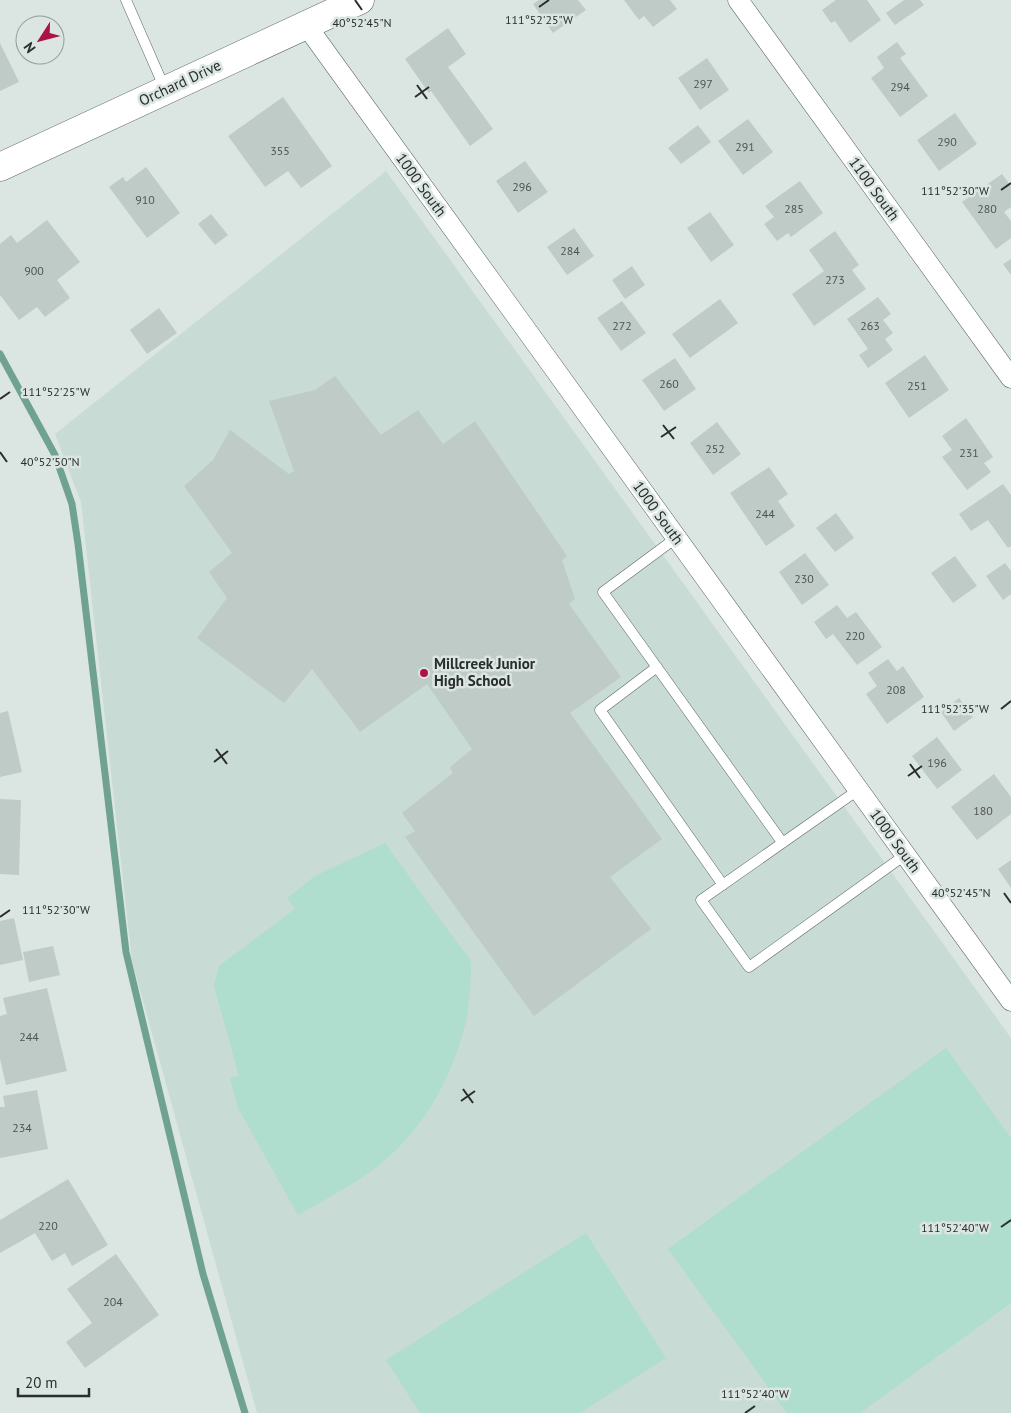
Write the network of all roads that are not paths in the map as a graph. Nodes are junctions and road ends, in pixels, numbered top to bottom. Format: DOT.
graph roads {
  1 [pos="126,0"];
  2 [pos="360,0"];
  3 [pos="738,0"];
  4 [pos="306,25"];
  5 [pos="166,90"];
  6 [pos="0,167"];
  7 [pos="1011,378"];
  8 [pos="676,538"];
  9 [pos="657,667"];
  10 [pos="858,790"];
  11 [pos="782,842"];
  12 [pos="905,855"];
  13 [pos="723,885"];
  14 [pos="1011,1001"];
  1 -- 5 [label="lane"];
  2 -- 4 [label="main road, Orchard Drive"];
  3 -- 7 [label="street, 1100 South"];
  4 -- 5 [label="main road, Orchard Drive"];
  4 -- 8 [label="street, 1000 South"];
  5 -- 6 [label="main road, Orchard Drive"];
  8 -- 9 [label="lane"];
  8 -- 10 [label="street, 1000 South"];
  9 -- 11 [label="lane"];
  9 -- 13 [label="lane"];
  10 -- 11 [label="lane"];
  10 -- 12 [label="street, 1000 South"];
  11 -- 13 [label="lane"];
  12 -- 13 [label="lane"];
  12 -- 14 [label="street, 1000 South"];
}
